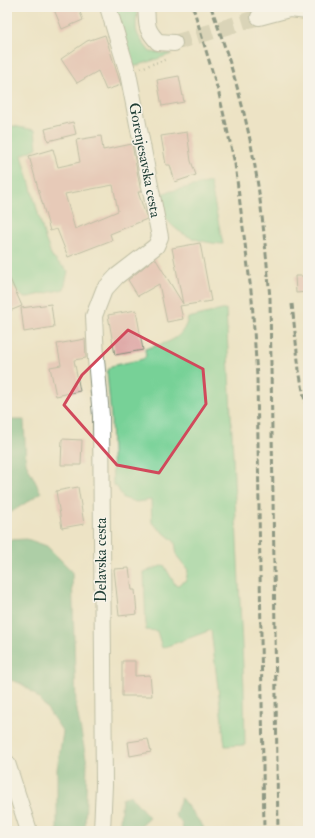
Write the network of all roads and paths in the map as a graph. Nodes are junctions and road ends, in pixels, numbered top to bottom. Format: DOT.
graph roads {
  1 [pos="108,7"];
  2 [pos="146,7"];
  3 [pos="308,11"];
  4 [pos="259,17"];
  5 [pos="172,51"];
  6 [pos="135,71"];
  7 [pos="104,290"];
  8 [pos="7,763"];
  9 [pos="29,831"];
  10 [pos="102,831"];
  1 -- 7 [label="street, Gorenjesavska cesta"];
  2 -- 5 [label="street"];
  3 -- 4 [label="street"];
  5 -- 6 [label="path"];
  7 -- 10 [label="street, Delavska cesta"];
  8 -- 9 [label="street"];
}
